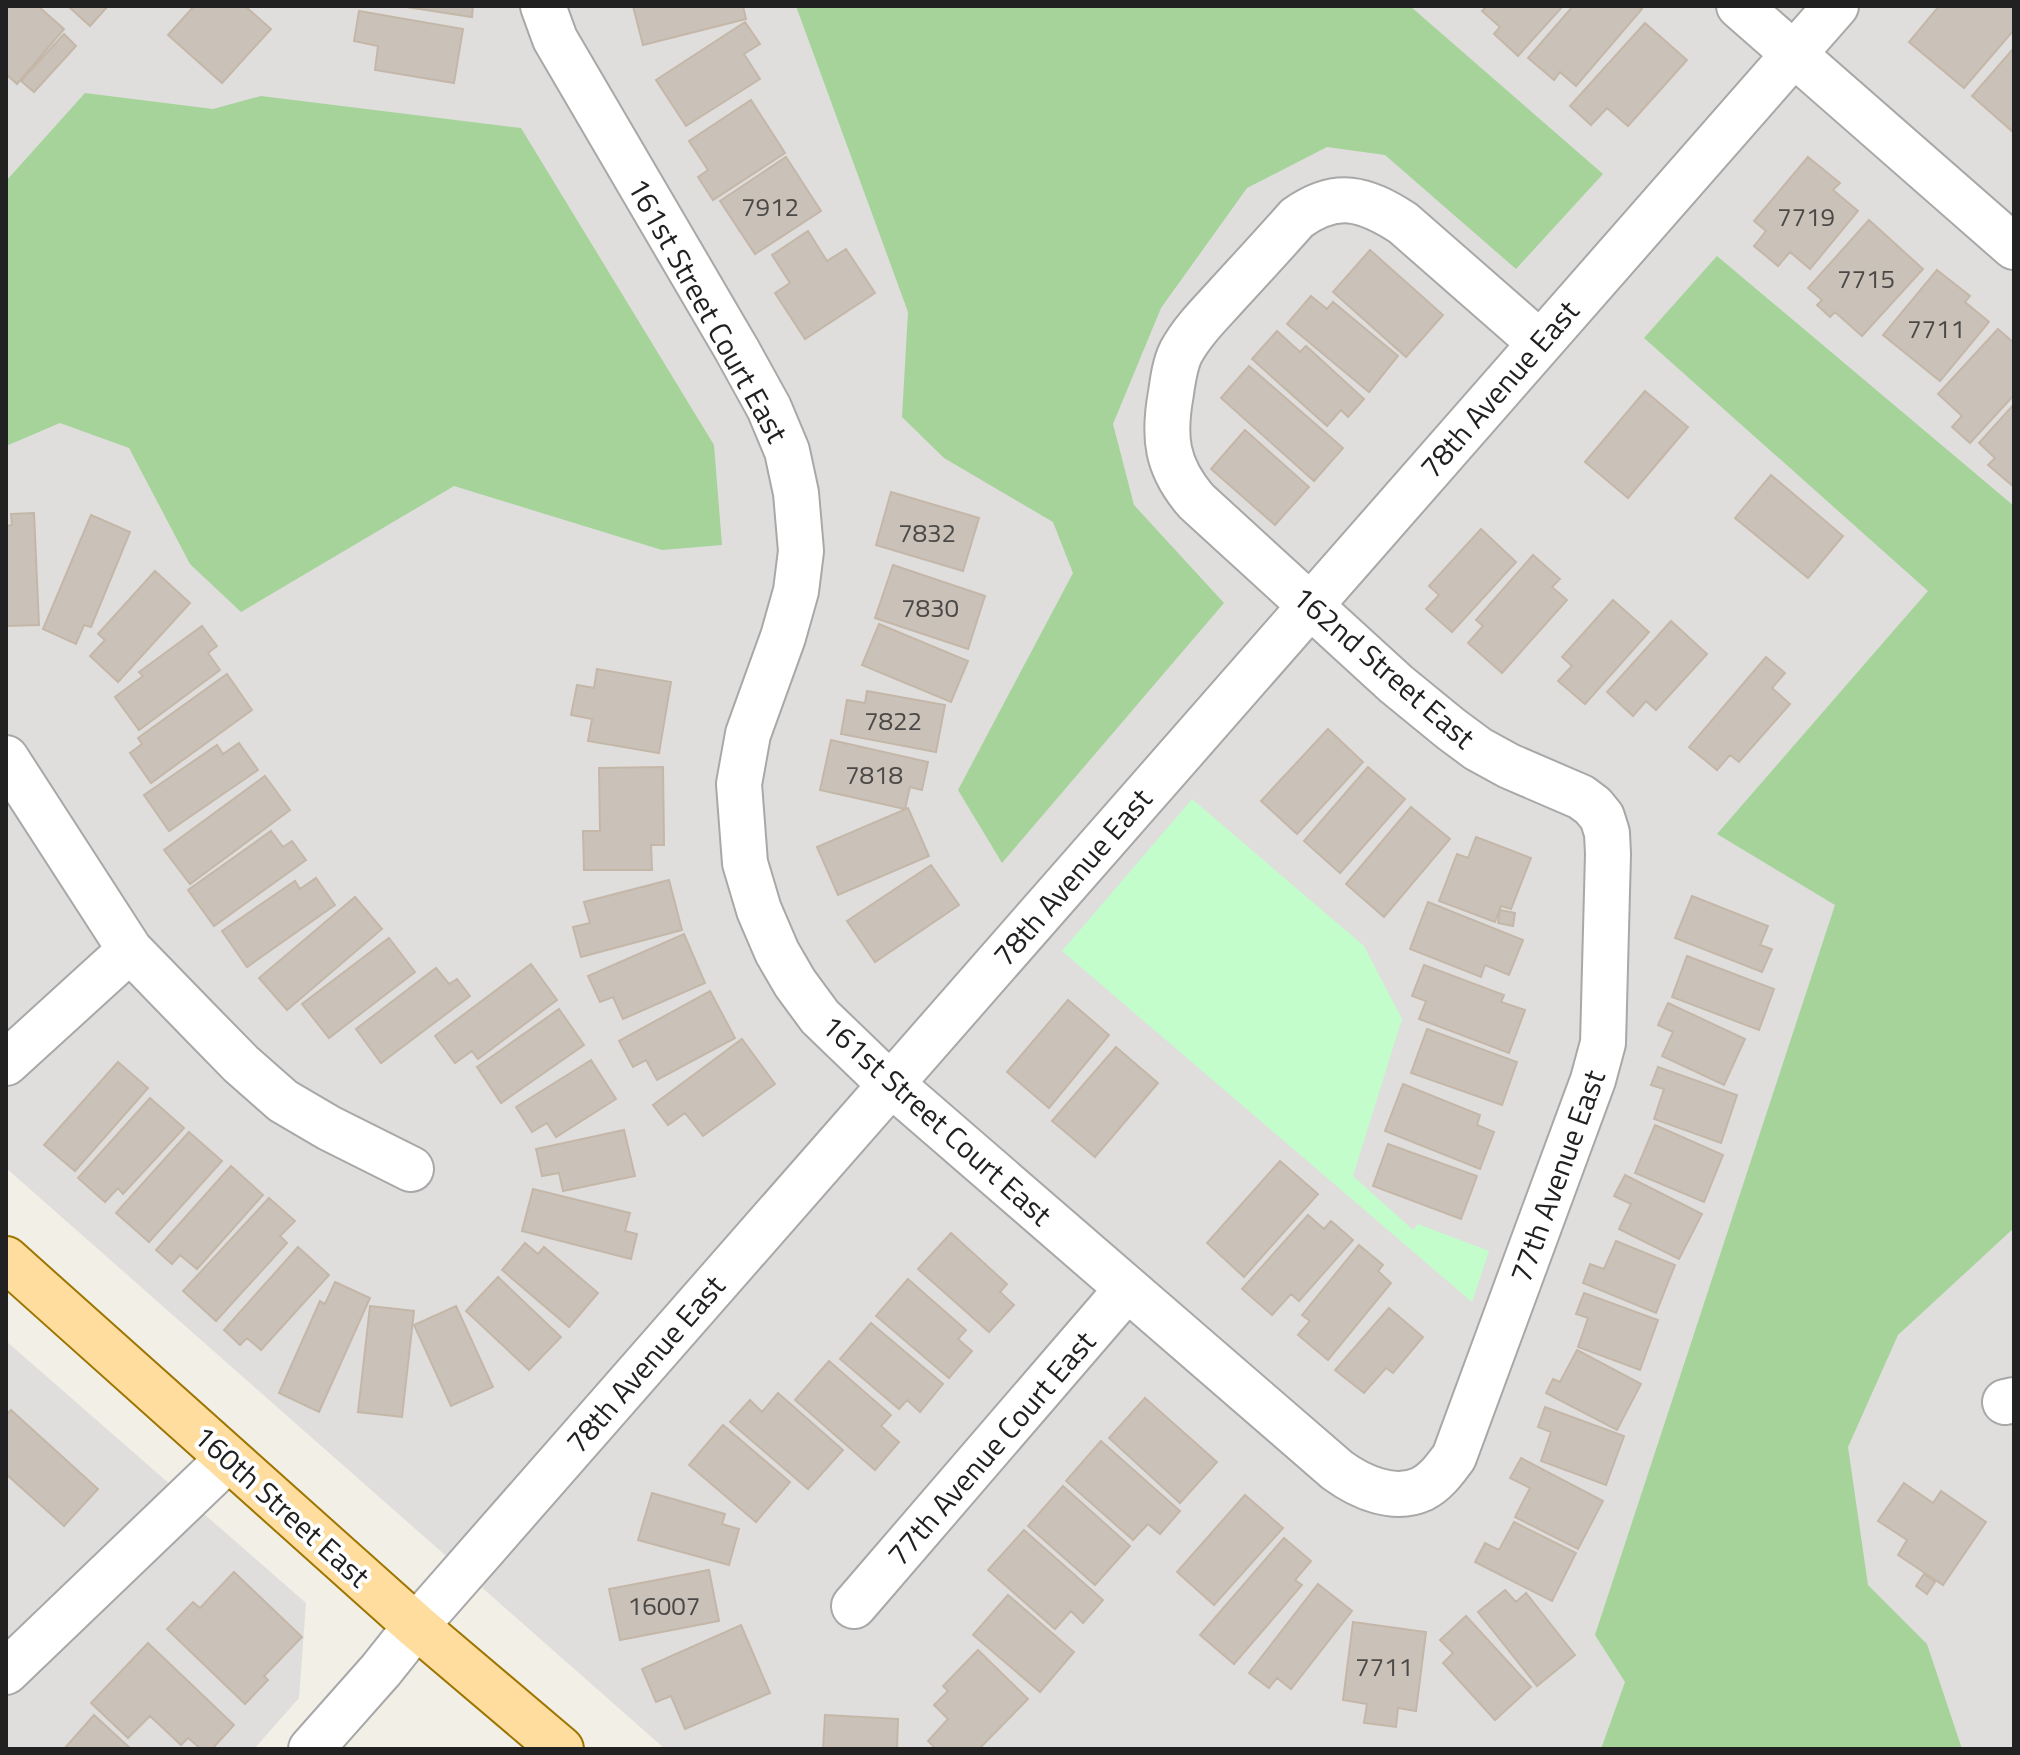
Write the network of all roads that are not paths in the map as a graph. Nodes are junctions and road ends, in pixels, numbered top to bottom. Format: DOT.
graph roads {
  1 [pos="1739,6"];
  2 [pos="1836,6"];
  3 [pos="549,23"];
  4 [pos="1794,54"];
  5 [pos="2014,247"];
  6 [pos="1540,343"];
  7 [pos="1310,605"];
  8 [pos="6,758"];
  9 [pos="1602,817"];
  10 [pos="130,950"];
  11 [pos="6,1063"];
  12 [pos="891,1084"];
  13 [pos="411,1169"];
  14 [pos="6,1259"];
  15 [pos="1127,1289"];
  16 [pos="228,1459"];
  17 [pos="1399,1494"];
  18 [pos="854,1606"];
  19 [pos="416,1626"];
  20 [pos="6,1672"];
  21 [pos="311,1749"];
  22 [pos="561,1749"];
  1 -- 4 [label="street"];
  2 -- 4 [label="street, 78th Avenue East"];
  3 -- 12 [label="street, 161st Street Court East"];
  4 -- 5 [label="street"];
  4 -- 6 [label="street, 78th Avenue East"];
  6 -- 7 [label="street, 78th Avenue East"];
  6 -- 7 [label="street, 162nd Street East"];
  7 -- 9 [label="street, 162nd Street East"];
  7 -- 12 [label="street, 78th Avenue East"];
  8 -- 10 [label="street"];
  9 -- 17 [label="street, 77th Avenue East"];
  10 -- 11 [label="street"];
  10 -- 13 [label="street"];
  12 -- 15 [label="street, 161st Street Court East"];
  12 -- 19 [label="street, 78th Avenue East"];
  14 -- 16 [label="main road, 160th Street East"];
  15 -- 17 [label="street, 161st Street Court East"];
  15 -- 18 [label="street, 77th Avenue Court East"];
  16 -- 19 [label="main road, 160th Street East"];
  16 -- 20 [label="street"];
  19 -- 21 [label="street, 78th Avenue East"];
  19 -- 22 [label="main road, 160th Street East"];
}
